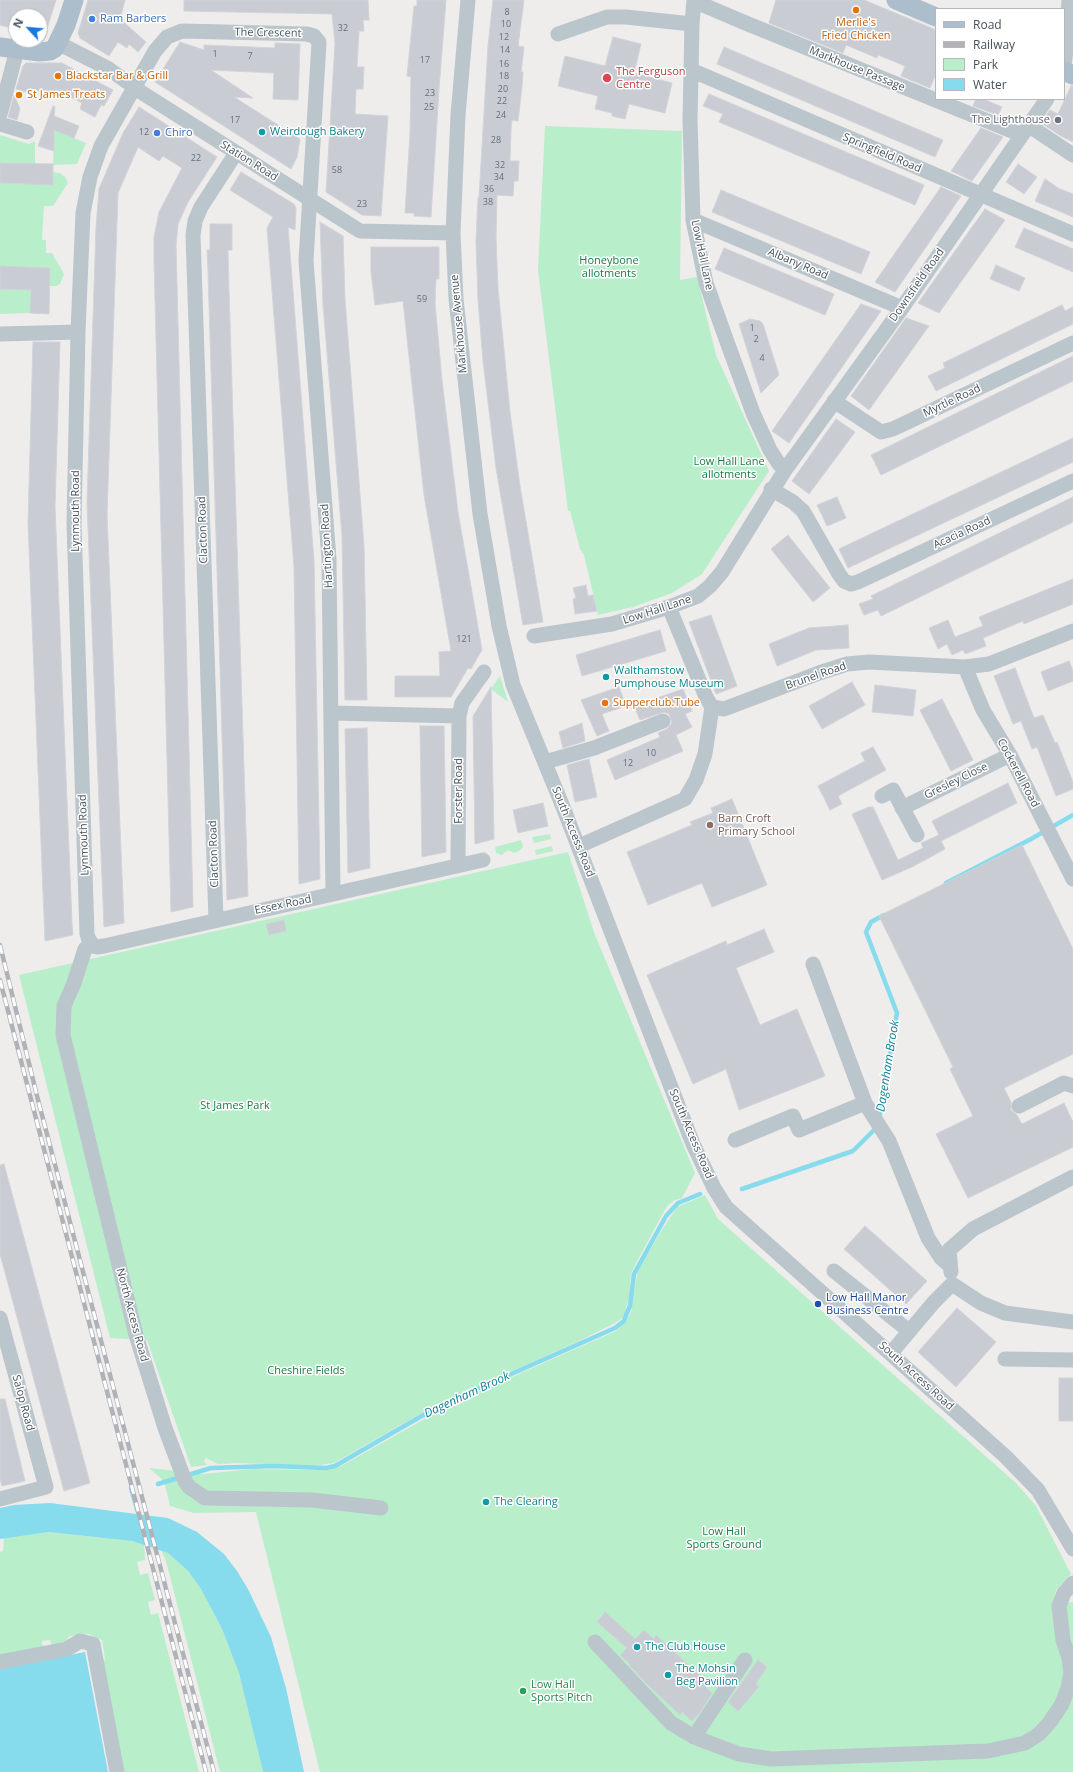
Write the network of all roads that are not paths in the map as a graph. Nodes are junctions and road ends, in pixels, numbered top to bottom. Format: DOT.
graph roads {
  1 [pos="74,0"];
  2 [pos="468,0"];
  3 [pos="694,0"];
  4 [pos="896,0"];
  5 [pos="1069,0"];
  6 [pos="935,17"];
  7 [pos="692,24"];
  8 [pos="558,34"];
  9 [pos="58,43"];
  10 [pos="9,49"];
  11 [pos="1065,58"];
  12 [pos="691,70"];
  13 [pos="134,86"];
  14 [pos="935,96"];
  15 [pos="947,100"];
  16 [pos="1046,100"];
  17 [pos="0,114"];
  18 [pos="0,124"];
  19 [pos="1025,130"];
  20 [pos="27,132"];
  21 [pos="236,153"];
  22 [pos="1073,155"];
  23 [pos="979,195"];
  24 [pos="310,198"];
  25 [pos="693,220"];
  26 [pos="453,233"];
  27 [pos="1073,234"];
  28 [pos="902,308"];
  29 [pos="78,332"];
  30 [pos="0,334"];
  31 [pos="1073,343"];
  32 [pos="834,401"];
  33 [pos="785,470"];
  34 [pos="1073,481"];
  35 [pos="772,489"];
  36 [pos="669,607"];
  37 [pos="1073,632"];
  38 [pos="534,636"];
  39 [pos="504,646"];
  40 [pos="965,667"];
  41 [pos="484,672"];
  42 [pos="712,707"];
  43 [pos="331,713"];
  44 [pos="459,716"];
  45 [pos="663,721"];
  46 [pos="1010,755"];
  47 [pos="545,762"];
  48 [pos="882,796"];
  49 [pos="902,808"];
  50 [pos="917,835"];
  51 [pos="578,846"];
  52 [pos="483,860"];
  53 [pos="458,866"];
  54 [pos="1073,879"];
  55 [pos="333,894"];
  56 [pos="216,920"];
  57 [pos="89,947"];
  58 [pos="813,964"];
  59 [pos="1073,1086"];
  60 [pos="865,1103"];
  61 [pos="1019,1106"];
  62 [pos="735,1140"];
  63 [pos="1073,1177"];
  64 [pos="950,1266"];
  65 [pos="834,1271"];
  66 [pos="952,1284"];
  67 [pos="0,1318"];
  68 [pos="1073,1322"];
  69 [pos="909,1331"];
  70 [pos="891,1353"];
  71 [pos="1006,1359"];
  72 [pos="1073,1360"];
  73 [pos="6,1365"];
  74 [pos="0,1499"];
  75 [pos="381,1508"];
  76 [pos="1073,1549"];
  77 [pos="1073,1583"];
  78 [pos="595,1642"];
  79 [pos="745,1660"];
  80 [pos="0,1662"];
  81 [pos="1072,1674"];
  82 [pos="694,1737"];
  83 [pos="117,1772"];
  1 -- 9 [label="main road"];
  2 -- 26 [label="street, Markhouse Avenue"];
  3 -- 7 [label="street, Low Hall Lane"];
  3 -- 14 [label="street, Markhouse Passage"];
  4 -- 6 [label="main road"];
  5 -- 11 [label="street"];
  7 -- 8 [label="street"];
  7 -- 12 [label="street, Low Hall Lane"];
  9 -- 10 [label="main road"];
  9 -- 13 [label="street, Station Road"];
  10 -- 17 [label="street"];
  12 -- 23 [label="street, Springfield Road"];
  12 -- 25 [label="street, Low Hall Lane"];
  13 -- 21 [label="street, Station Road"];
  13 -- 24 [label="street, The Crescent"];
  13 -- 29 [label="street, Lynmouth Road"];
  15 -- 19 [label="street, Markhouse Passage"];
  16 -- 19 [label="street, Downsfield Road"];
  18 -- 20 [label="street"];
  19 -- 22 [label="street, Markhouse Passage"];
  19 -- 23 [label="street, Downsfield Road"];
  21 -- 24 [label="street, Station Road"];
  21 -- 56 [label="street, Clacton Road"];
  23 -- 27 [label="street, Springfield Road"];
  23 -- 28 [label="street, Downsfield Road"];
  24 -- 26 [label="street, Station Road"];
  24 -- 43 [label="street, Hartington Road"];
  25 -- 28 [label="street, Albany Road"];
  25 -- 33 [label="street, Low Hall Lane"];
  26 -- 39 [label="street, Markhouse Avenue"];
  28 -- 32 [label="street, Downsfield Road"];
  29 -- 30 [label="street"];
  29 -- 57 [label="street, Lynmouth Road"];
  31 -- 32 [label="street, Myrtle Road"];
  32 -- 33 [label="street, Downsfield Road"];
  33 -- 35 [label="street, Low Hall Lane"];
  34 -- 35 [label="street, Acacia Road"];
  35 -- 36 [label="street, Low Hall Lane"];
  36 -- 38 [label="street, Low Hall Lane"];
  36 -- 42 [label="street"];
  37 -- 40 [label="street, Brunel Road"];
  39 -- 47 [label="street, South Access Road"];
  40 -- 42 [label="street, Brunel Road"];
  40 -- 46 [label="street, Cockerell Road"];
  41 -- 44 [label="street, Forster Road"];
  42 -- 51 [label="street"];
  43 -- 44 [label="street"];
  43 -- 55 [label="street, Hartington Road"];
  44 -- 53 [label="street, Forster Road"];
  45 -- 47 [label="street"];
  46 -- 49 [label="street, Gresley Close"];
  46 -- 54 [label="street, Cockerell Road"];
  47 -- 51 [label="street, South Access Road"];
  48 -- 49 [label="street"];
  49 -- 50 [label="street"];
  51 -- 70 [label="street, South Access Road"];
  52 -- 53 [label="street, Essex Road"];
  53 -- 55 [label="street, Essex Road"];
  55 -- 56 [label="street, Essex Road"];
  56 -- 57 [label="street, Essex Road"];
  57 -- 75 [label="street, North Access Road"];
  58 -- 60 [label="street"];
  59 -- 61 [label="street"];
  60 -- 62 [label="street"];
  60 -- 64 [label="street"];
  63 -- 64 [label="street"];
  64 -- 66 [label="street"];
  65 -- 69 [label="street"];
  66 -- 68 [label="street"];
  66 -- 69 [label="street"];
  67 -- 73 [label="street, Salop Road"];
  69 -- 70 [label="street"];
  70 -- 76 [label="street, South Access Road"];
  71 -- 72 [label="street"];
  73 -- 74 [label="street, Salop Road"];
  77 -- 81 [label="street"];
  78 -- 82 [label="street"];
  79 -- 82 [label="street"];
  80 -- 83 [label="street"];
  81 -- 82 [label="street"];
}
